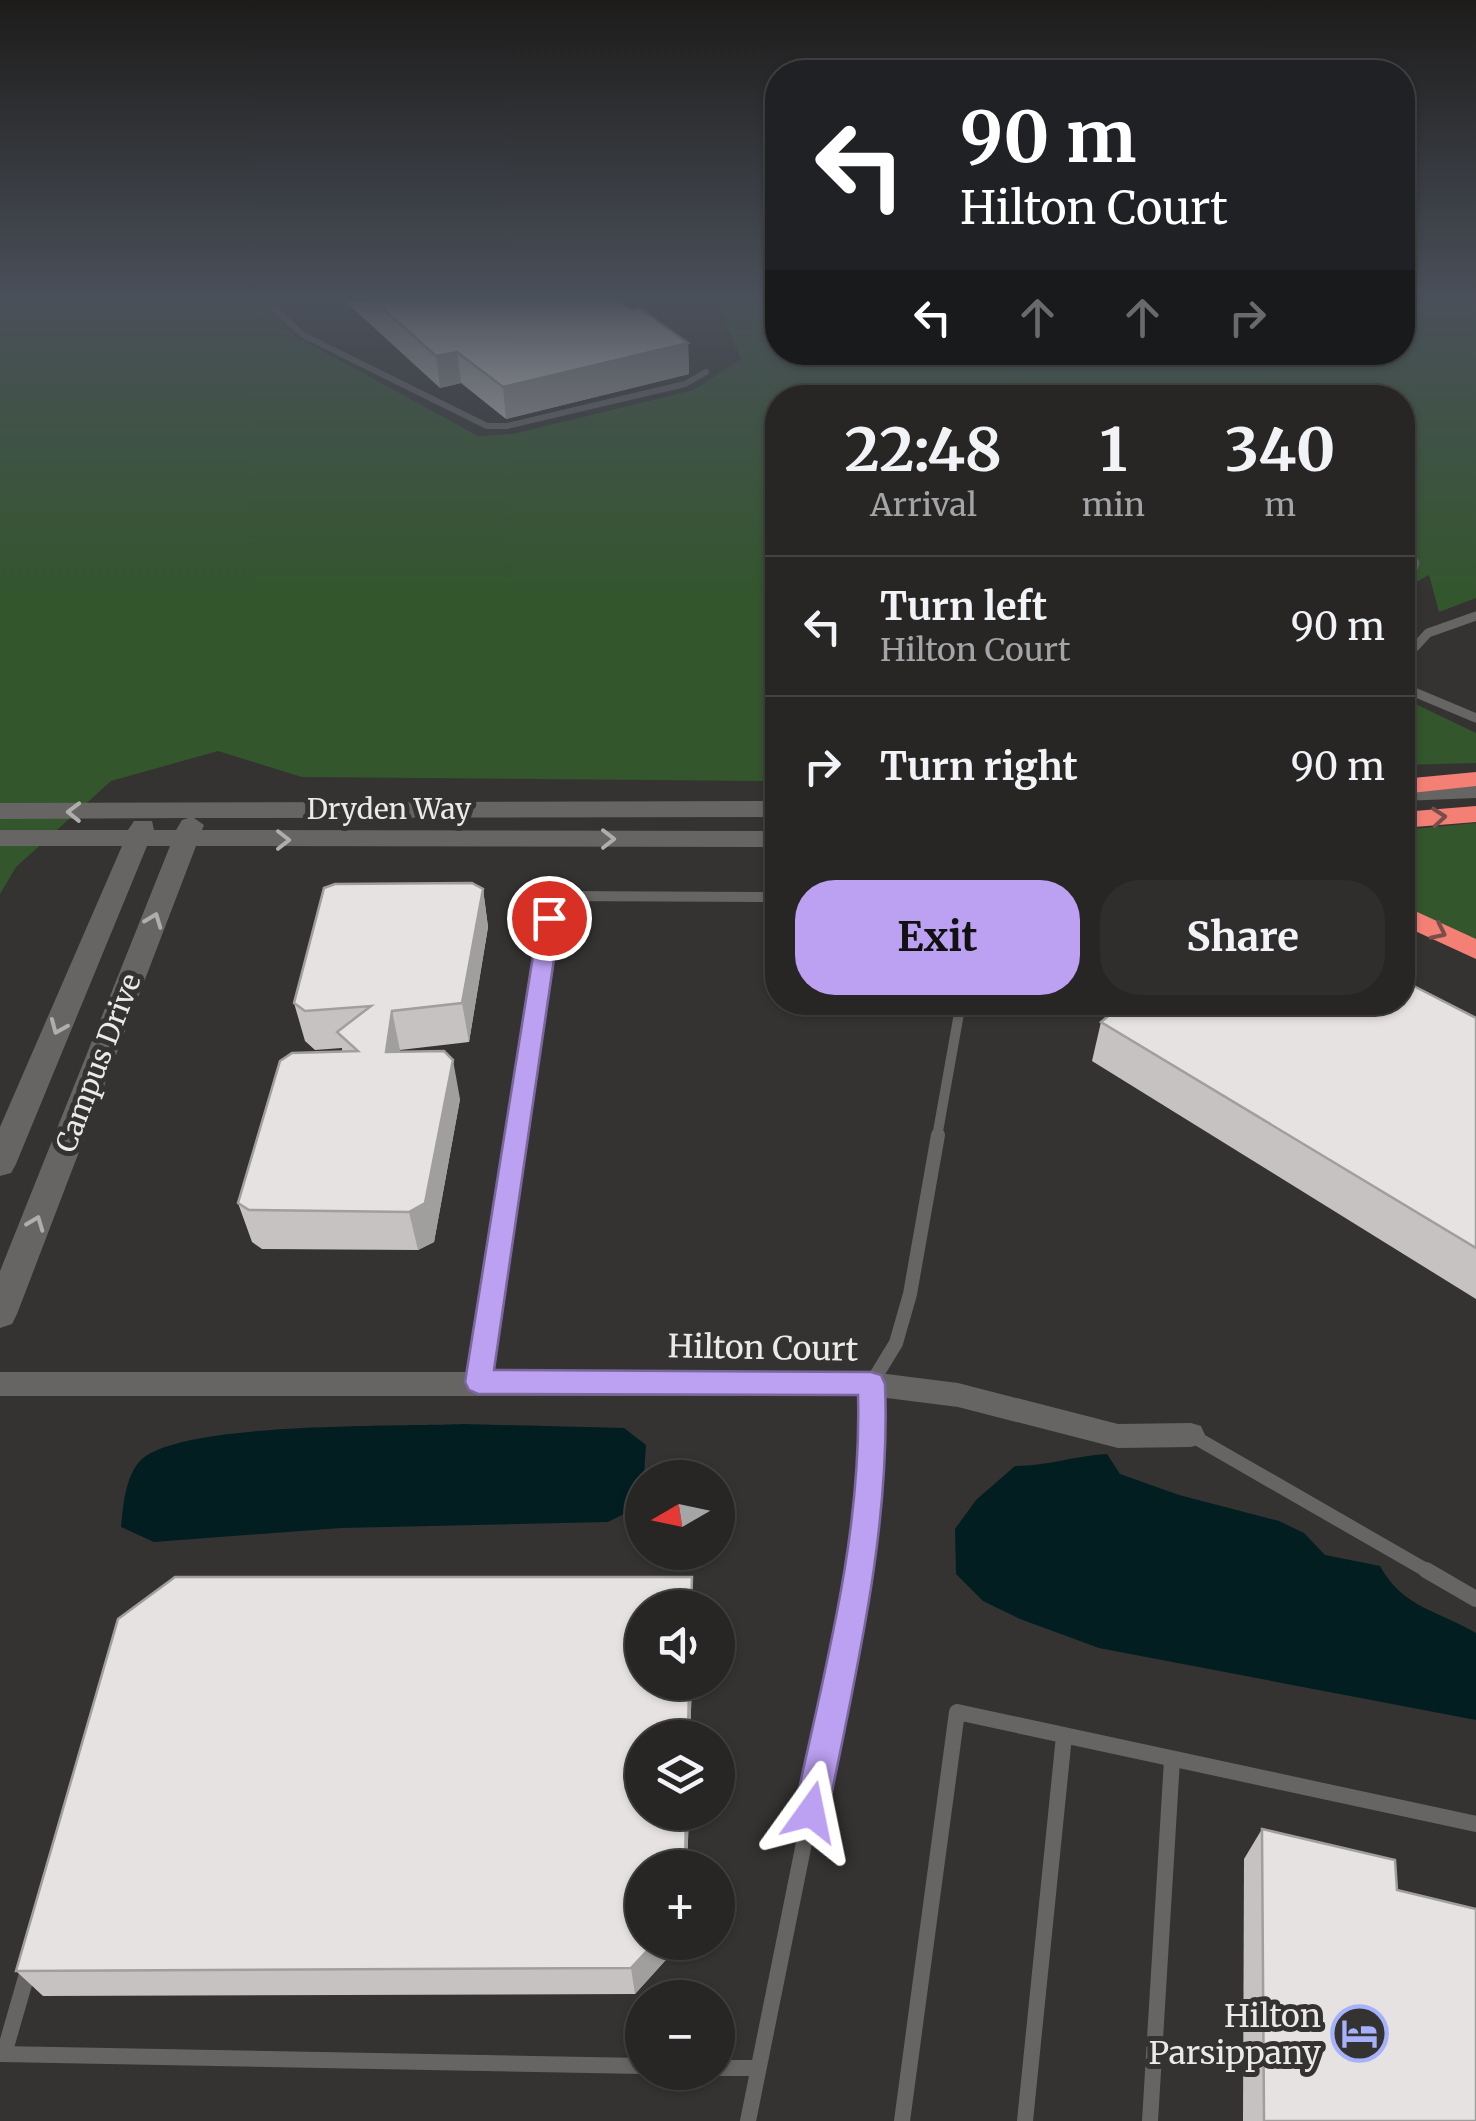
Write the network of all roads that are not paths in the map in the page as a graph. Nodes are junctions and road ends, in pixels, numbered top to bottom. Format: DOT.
graph roads {
  1 [pos="434,400"];
  2 [pos="617,400"];
  3 [pos="1476,616"];
  4 [pos="1415,647"];
  5 [pos="1415,693"];
  6 [pos="1476,718"];
  7 [pos="1476,779"];
  8 [pos="1415,788"];
  9 [pos="1415,790"];
  10 [pos="1476,792"];
  11 [pos="765,809"];
  12 [pos="0,811"];
  13 [pos="1476,814"];
  14 [pos="1415,819"];
  15 [pos="190,826"];
  16 [pos="143,827"];
  17 [pos="0,838"];
  18 [pos="765,839"];
  19 [pos="765,897"];
  20 [pos="1415,920"];
  21 [pos="1476,950"];
  22 [pos="959,1015"];
  23 [pos="0,1164"];
  24 [pos="0,1314"];
  25 [pos="478,1382"];
  26 [pos="0,1384"];
  27 [pos="871,1384"];
  28 [pos="1191,1434"];
  29 [pos="1476,1599"];
  30 [pos="1064,1736"];
  31 [pos="1172,1760"];
  32 [pos="1476,1824"];
  33 [pos="36,1941"];
  34 [pos="2,2054"];
  35 [pos="625,2066"];
  36 [pos="735,2068"];
  37 [pos="758,2068"];
  38 [pos="748,2121"];
  39 [pos="902,2121"];
  40 [pos="1025,2121"];
  41 [pos="1150,2121"];
  1 -- 2 [label="lane"];
  3 -- 4 [label="lane"];
  5 -- 6 [label="lane"];
  7 -- 8 [label="highway"];
  9 -- 10 [label="street"];
  11 -- 15 [label="street, Dryden Way"];
  16 -- 12 [label="street, Dryden Way, one-way"];
  14 -- 13 [label="highway, one-way"];
  15 -- 16 [label="street, Dryden Way"];
  15 -- 18 [label="street, Dryden Way, one-way"];
  24 -- 15 [label="street, Campus Drive, one-way"];
  16 -- 17 [label="street, Dryden Way"];
  16 -- 23 [label="street, Campus Drive, one-way"];
  19 -- 25 [label="lane"];
  20 -- 21 [label="highway, one-way"];
  22 -- 27 [label="lane"];
  25 -- 26 [label="street, Hilton Court"];
  25 -- 27 [label="street, Hilton Court"];
  27 -- 28 [label="street, Hilton Court"];
  27 -- 37 [label="lane"];
  28 -- 29 [label="lane, Hilton Court"];
  30 -- 31 [label="lane"];
  30 -- 39 [label="lane"];
  30 -- 40 [label="lane"];
  31 -- 32 [label="lane"];
  31 -- 41 [label="lane"];
  33 -- 34 [label="lane"];
  34 -- 35 [label="lane"];
  36 -- 37 [label="lane"];
  37 -- 38 [label="lane"];
}
